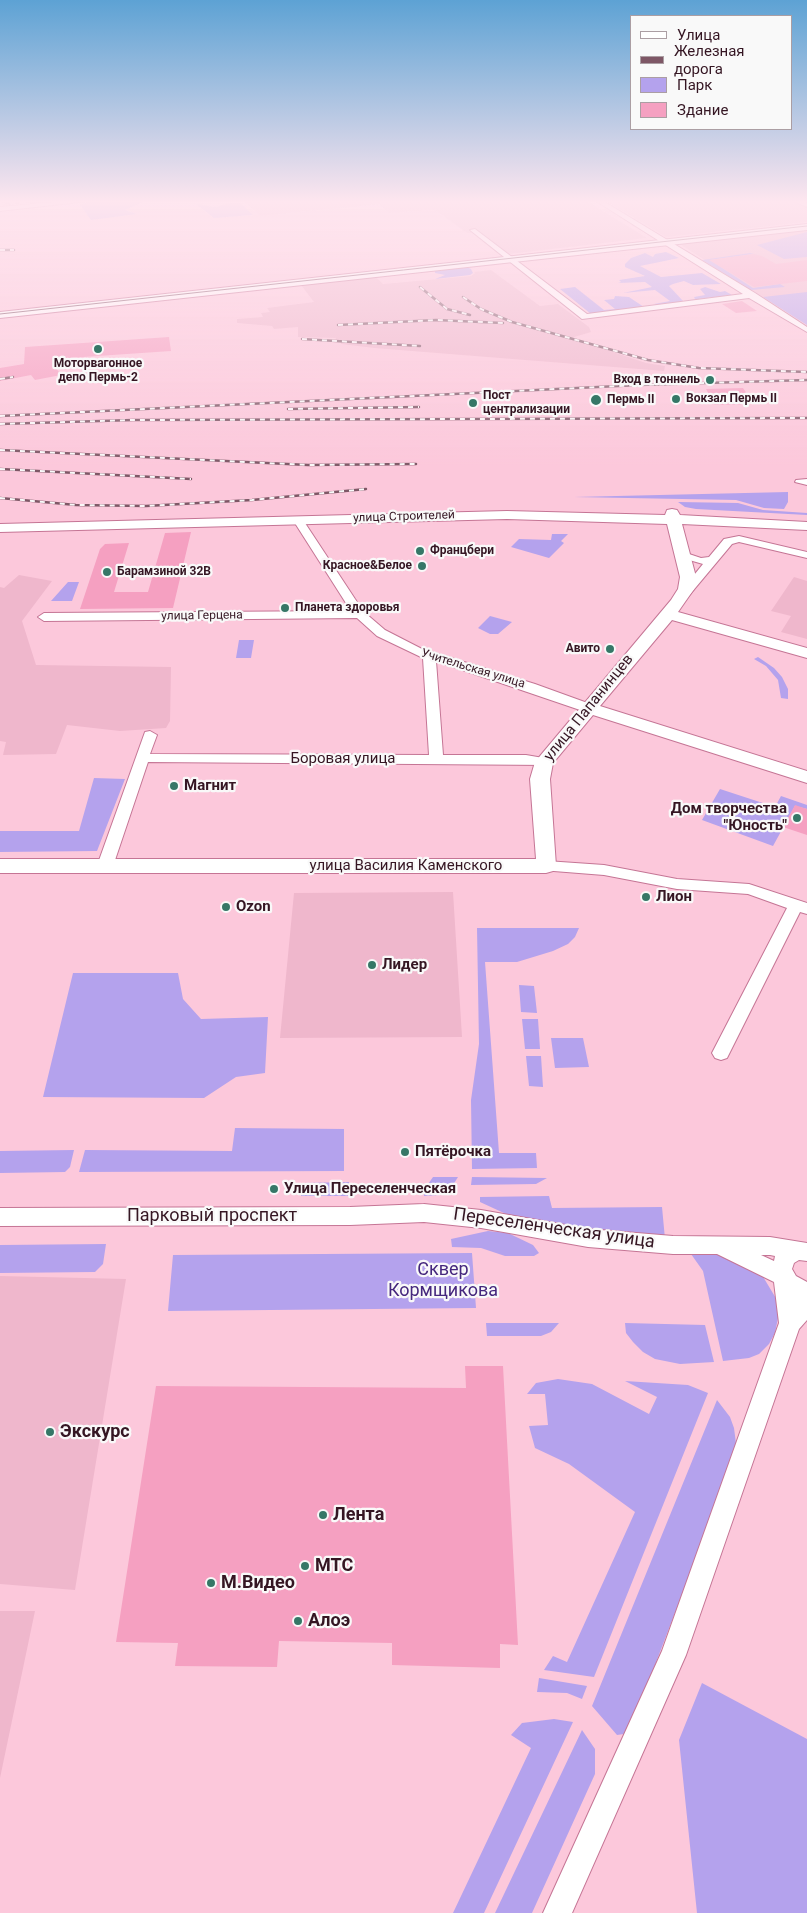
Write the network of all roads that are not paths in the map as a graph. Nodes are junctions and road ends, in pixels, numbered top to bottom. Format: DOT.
graph roads {
  1 [pos="210,290"];
  2 [pos="551,290"];
  3 [pos="744,290"];
  4 [pos="752,295"];
  5 [pos="0,313"];
  6 [pos="585,317"];
  7 [pos="807,330"];
  8 [pos="674,516"];
  9 [pos="0,519"];
  10 [pos="298,520"];
  11 [pos="807,520"];
  12 [pos="807,526"];
  13 [pos="0,528"];
  14 [pos="734,539"];
  15 [pos="807,556"];
  16 [pos="685,561"];
  17 [pos="710,564"];
  18 [pos="682,596"];
  19 [pos="360,614"];
  20 [pos="668,614"];
  21 [pos="44,617"];
  22 [pos="807,653"];
  23 [pos="429,656"];
  24 [pos="588,708"];
  25 [pos="150,735"];
  26 [pos="143,758"];
  27 [pos="436,759"];
  28 [pos="544,762"];
  29 [pos="807,777"];
  30 [pos="0,866"];
  31 [pos="105,866"];
  32 [pos="546,866"];
  33 [pos="802,907"];
  34 [pos="721,1052"];
  35 [pos="424,1213"];
  36 [pos="0,1217"];
  37 [pos="714,1246"];
  38 [pos="804,1252"];
  39 [pos="784,1277"];
  40 [pos="807,1292"];
  41 [pos="807,1306"];
  42 [pos="790,1323"];
  43 [pos="557,1913"];
  1 -- 5 [label="main road"];
  2 -- 6 [label="street"];
  3 -- 4 [label="street"];
  4 -- 6 [label="street"];
  4 -- 7 [label="street"];
  8 -- 9 [label="main road, улица Строителей"];
  8 -- 10 [label="main road, улица Строителей"];
  8 -- 11 [label="main road, улица Строителей"];
  8 -- 12 [label="main road, улица Строителей"];
  8 -- 16 [label="main road, улица Папанинцев"];
  10 -- 13 [label="main road, улица Строителей"];
  10 -- 19 [label="street, Учительская улица"];
  14 -- 15 [label="street"];
  14 -- 17 [label="street, улица Папанинцев"];
  16 -- 17 [label="street"];
  16 -- 18 [label="main road, улица Папанинцев"];
  17 -- 18 [label="street, улица Папанинцев"];
  18 -- 20 [label="main road, улица Папанинцев"];
  19 -- 21 [label="street, улица Герцена"];
  19 -- 23 [label="street, Учительская улица"];
  20 -- 22 [label="main road"];
  20 -- 24 [label="main road, улица Папанинцев"];
  23 -- 24 [label="street, Учительская улица"];
  23 -- 27 [label="street"];
  24 -- 28 [label="main road, улица Папанинцев"];
  24 -- 29 [label="main road"];
  25 -- 26 [label="street"];
  26 -- 27 [label="street, Боровая улица"];
  26 -- 31 [label="street"];
  27 -- 28 [label="street, Боровая улица"];
  28 -- 32 [label="main road, улица Папанинцев"];
  30 -- 31 [label="main road, улица Василия Каменского"];
  31 -- 32 [label="main road, улица Василия Каменского"];
  32 -- 33 [label="street, улица Василия Каменского"];
  33 -- 34 [label="street"];
  35 -- 36 [label="street, Парковый проспект"];
  35 -- 37 [label="street, Переселенческая улица"];
  37 -- 38 [label="street, Переселенческая улица"];
  37 -- 39 [label="street, Переселенческая улица"];
  38 -- 39 [label="street, Переселенческая улица"];
  39 -- 40 [label="street, Переселенческая улица"];
  39 -- 42 [label="street"];
  41 -- 42 [label="street"];
  42 -- 43 [label="street"];
}
